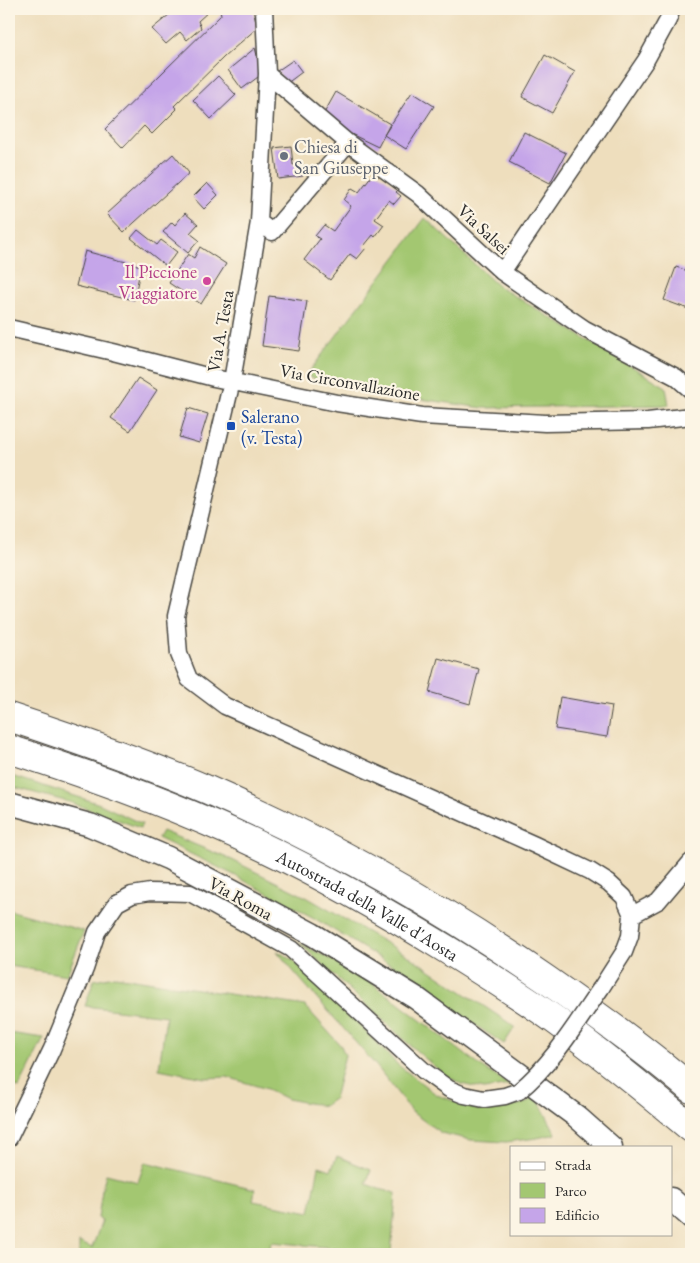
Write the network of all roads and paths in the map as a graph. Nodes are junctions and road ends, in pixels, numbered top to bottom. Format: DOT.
graph roads {
  1 [pos="264,9"];
  2 [pos="672,9"];
  3 [pos="267,74"];
  4 [pos="348,143"];
  5 [pos="259,222"];
  6 [pos="502,272"];
  7 [pos="9,328"];
  8 [pos="232,381"];
  9 [pos="691,390"];
  10 [pos="691,416"];
  11 [pos="9,717"];
  12 [pos="9,749"];
  13 [pos="9,802"];
  14 [pos="691,862"];
  15 [pos="632,915"];
  16 [pos="691,1089"];
  17 [pos="691,1128"];
  18 [pos="9,1138"];
  19 [pos="611,1146"];
  20 [pos="672,1200"];
  21 [pos="691,1217"];
  1 -- 3 [label="street, Via A. Testa"];
  2 -- 6 [label="street"];
  3 -- 4 [label="street, Via Salsei"];
  3 -- 5 [label="street, Via A. Testa"];
  4 -- 5 [label="street"];
  4 -- 6 [label="street, Via Salsei"];
  5 -- 8 [label="street, Via A. Testa"];
  6 -- 9 [label="street, Via Salsei"];
  7 -- 8 [label="street, Via Circonvallazione"];
  8 -- 10 [label="street, Via Circonvallazione"];
  8 -- 15 [label="street, Via A. Testa"];
  11 -- 16 [label="highway, Autostrada della Valle d'Aosta"];
  12 -- 17 [label="highway, Autostrada della Valle d'Aosta"];
  13 -- 19 [label="main road"];
  14 -- 15 [label="street"];
  15 -- 18 [label="street, Via Roma, bridge"];
  20 -- 21 [label="main road"];
}
